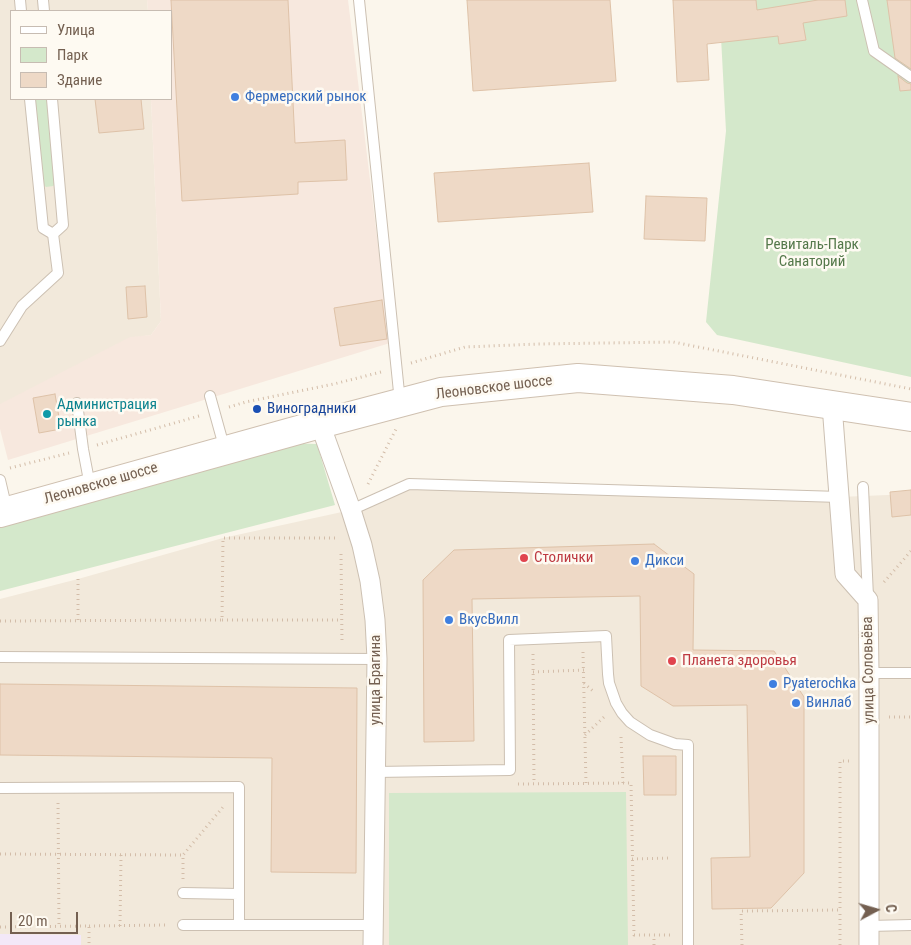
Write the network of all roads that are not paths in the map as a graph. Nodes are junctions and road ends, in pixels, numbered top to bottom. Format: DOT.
graph roads {
  1 [pos="359,0"];
  2 [pos="862,0"];
  3 [pos="911,77"];
  4 [pos="30,100"];
  5 [pos="52,100"];
  6 [pos="53,234"];
  7 [pos="0,341"];
  8 [pos="210,396"];
  9 [pos="77,403"];
  10 [pos="832,405"];
  11 [pos="398,416"];
  12 [pos="911,417"];
  13 [pos="320,424"];
  14 [pos="225,450"];
  15 [pos="0,480"];
  16 [pos="863,487"];
  17 [pos="90,488"];
  18 [pos="840,497"];
  19 [pos="354,508"];
  20 [pos="3,512"];
  21 [pos="868,600"];
  22 [pos="0,657"];
  23 [pos="377,659"];
  24 [pos="869,673"];
  25 [pos="911,673"];
  26 [pos="375,772"];
  27 [pos="0,788"];
  28 [pos="183,893"];
  29 [pos="239,894"];
  30 [pos="183,925"];
  31 [pos="239,925"];
  32 [pos="373,925"];
  33 [pos="911,925"];
  34 [pos="869,926"];
  35 [pos="688,940"];
  36 [pos="373,945"];
  37 [pos="869,945"];
  1 -- 11 [label="lane"];
  2 -- 3 [label="lane"];
  4 -- 6 [label="lane"];
  5 -- 6 [label="lane"];
  6 -- 7 [label="lane"];
  8 -- 14 [label="lane"];
  9 -- 17 [label="lane"];
  10 -- 11 [label="main road, Леоновское шоссе"];
  10 -- 12 [label="main road, Леоновское шоссе"];
  10 -- 18 [label="street, улица Соловьёва"];
  11 -- 13 [label="main road, Леоновское шоссе"];
  13 -- 14 [label="main road, Леоновское шоссе"];
  13 -- 19 [label="street, улица Брагина"];
  14 -- 17 [label="main road, Леоновское шоссе"];
  15 -- 20 [label="lane"];
  16 -- 21 [label="lane"];
  17 -- 20 [label="main road, Леоновское шоссе"];
  18 -- 19 [label="lane"];
  18 -- 21 [label="street, улица Соловьёва"];
  19 -- 23 [label="street, улица Брагина"];
  21 -- 24 [label="street, улица Соловьёва"];
  22 -- 23 [label="lane"];
  23 -- 26 [label="street, улица Брагина"];
  24 -- 25 [label="lane"];
  24 -- 34 [label="street, улица Соловьёва"];
  26 -- 32 [label="street, улица Брагина"];
  26 -- 35 [label="lane"];
  27 -- 29 [label="lane"];
  28 -- 29 [label="lane"];
  29 -- 31 [label="lane"];
  30 -- 31 [label="lane"];
  31 -- 32 [label="lane"];
  32 -- 36 [label="street, улица Брагина"];
  33 -- 34 [label="lane"];
  34 -- 37 [label="street, улица Соловьёва"];
}
